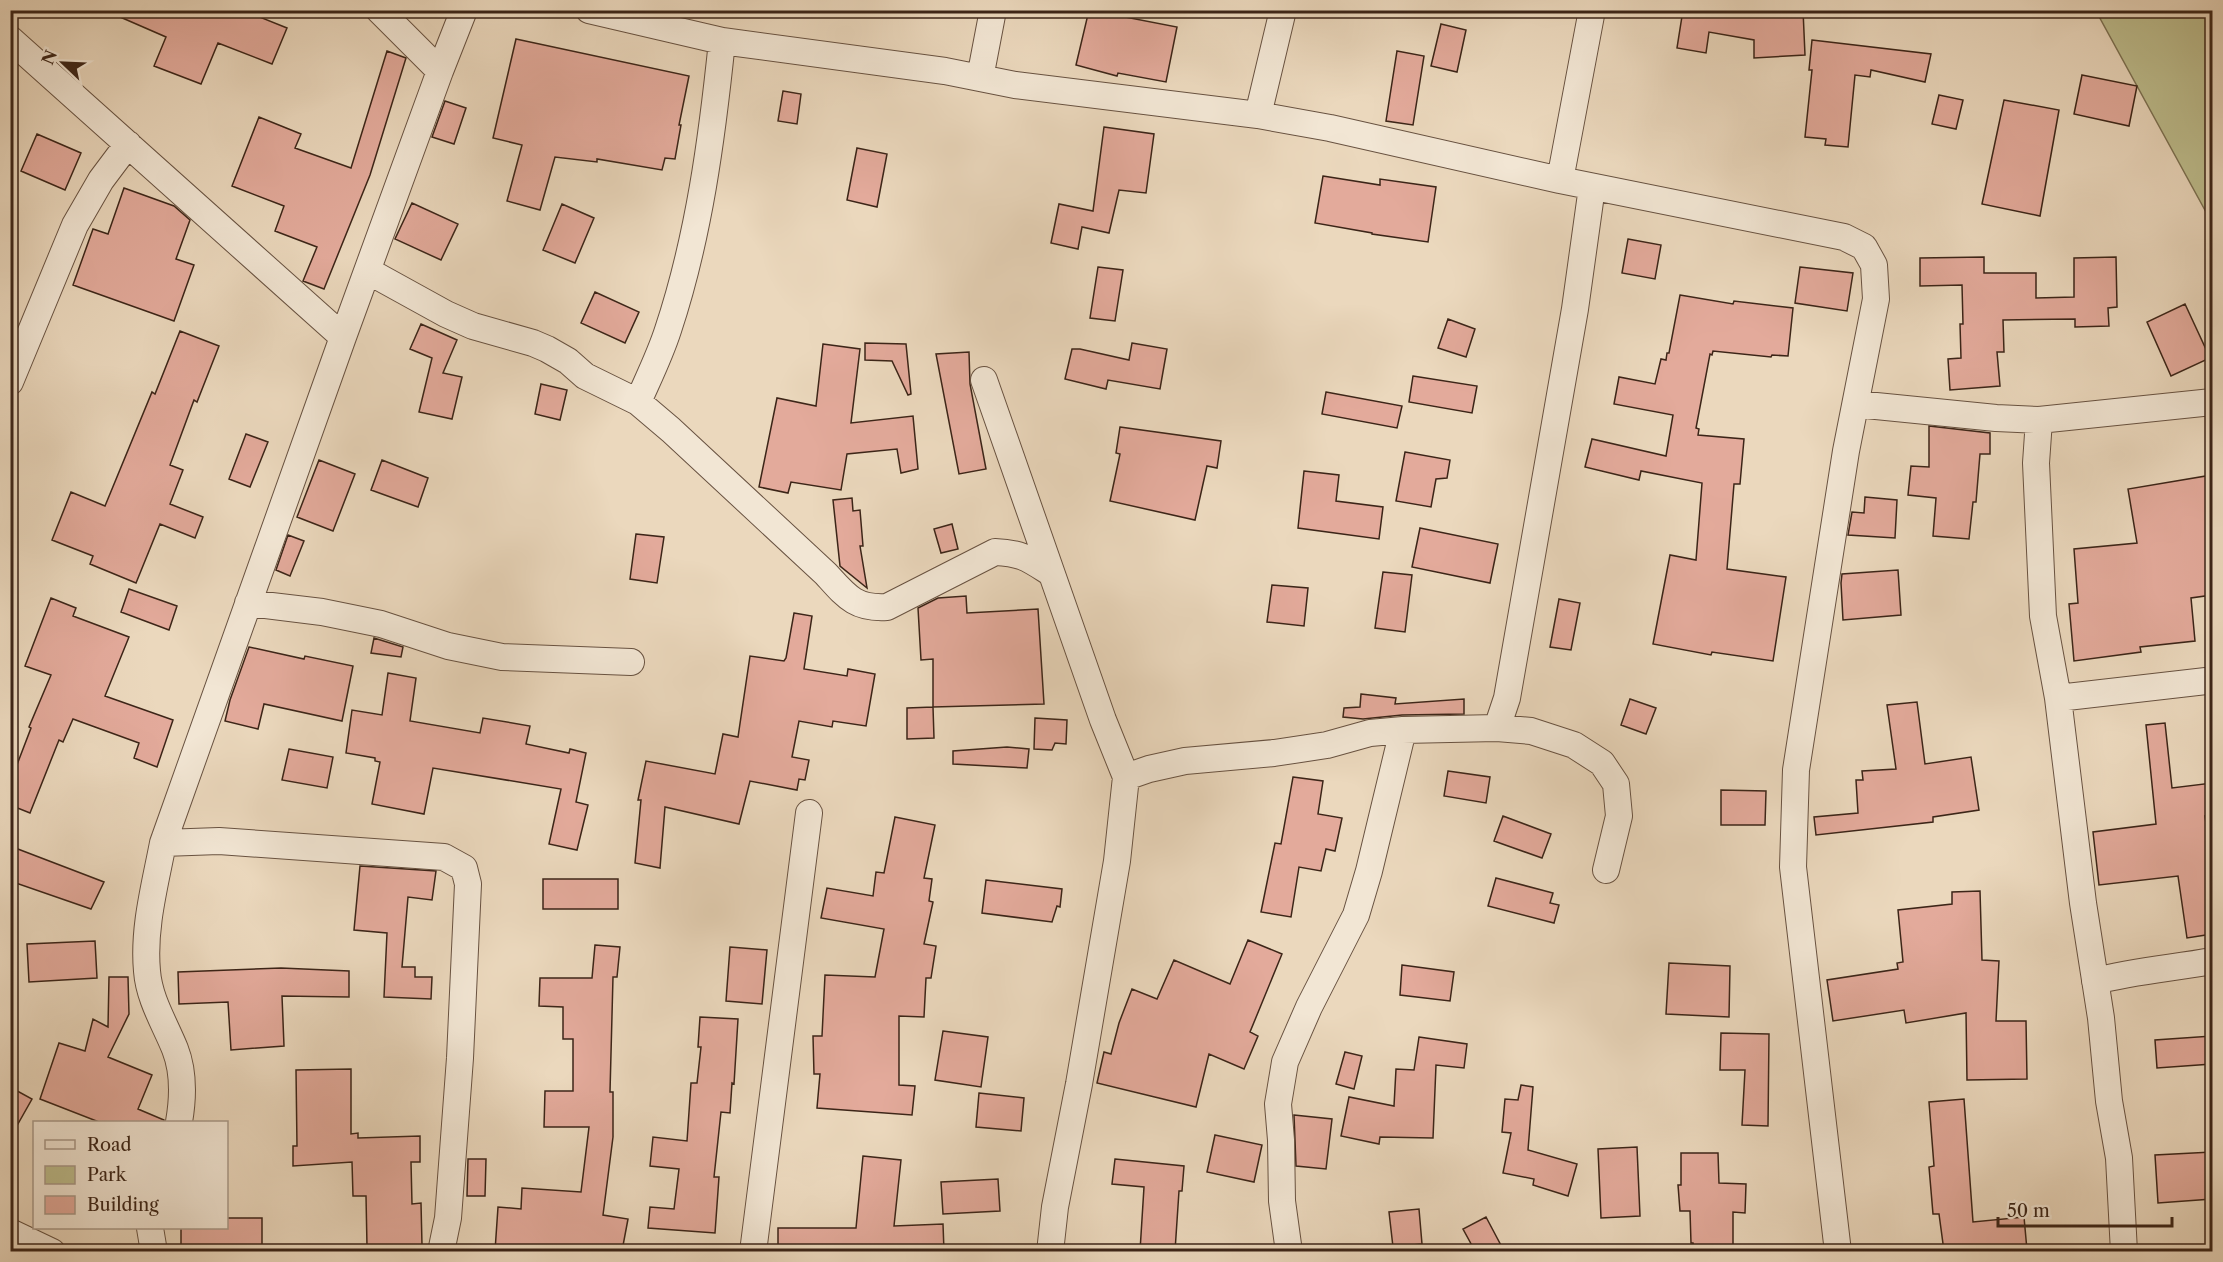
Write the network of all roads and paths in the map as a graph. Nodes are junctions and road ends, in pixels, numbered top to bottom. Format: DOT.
graph roads {
  1 [pos="379,10"];
  2 [pos="464,10"];
  3 [pos="589,10"];
  4 [pos="993,10"];
  5 [pos="1283,10"];
  6 [pos="1592,10"];
  7 [pos="10,39"];
  8 [pos="722,41"];
  9 [pos="440,71"];
  10 [pos="980,78"];
  11 [pos="1258,115"];
  12 [pos="128,144"];
  13 [pos="1560,180"];
  14 [pos="1592,187"];
  15 [pos="368,271"];
  16 [pos="343,337"];
  17 [pos="984,380"];
  18 [pos="10,382"];
  19 [pos="638,402"];
  20 [pos="2212,402"];
  21 [pos="1856,404"];
  22 [pos="2039,420"];
  23 [pos="1051,573"];
  24 [pos="248,603"];
  25 [pos="631,662"];
  26 [pos="2206,681"];
  27 [pos="2058,698"];
  28 [pos="1497,728"];
  29 [pos="1403,730"];
  30 [pos="1126,777"];
  31 [pos="809,813"];
  32 [pos="163,843"];
  33 [pos="1606,870"];
  34 [pos="2212,961"];
  35 [pos="2095,981"];
  36 [pos="179,1121"];
  37 [pos="150,1229"];
  38 [pos="10,1232"];
  39 [pos="52,1251"];
  40 [pos="154,1251"];
  41 [pos="441,1251"];
  42 [pos="753,1251"];
  43 [pos="1050,1251"];
  44 [pos="1289,1251"];
  45 [pos="1838,1251"];
  46 [pos="2124,1251"];
  1 -- 9 [label="street"];
  2 -- 9 [label="street"];
  3 -- 8 [label="street"];
  4 -- 10 [label="street"];
  5 -- 11 [label="street"];
  6 -- 13 [label="street"];
  7 -- 12 [label="street"];
  8 -- 10 [label="street"];
  8 -- 19 [label="street"];
  9 -- 15 [label="street"];
  10 -- 11 [label="street"];
  11 -- 13 [label="street"];
  12 -- 16 [label="street"];
  12 -- 18 [label="street"];
  13 -- 14 [label="street"];
  14 -- 21 [label="street"];
  14 -- 28 [label="street"];
  15 -- 16 [label="street"];
  15 -- 19 [label="street"];
  16 -- 24 [label="street"];
  17 -- 23 [label="street"];
  19 -- 23 [label="street"];
  20 -- 22 [label="street"];
  21 -- 22 [label="street"];
  21 -- 45 [label="street"];
  22 -- 27 [label="street"];
  23 -- 30 [label="street"];
  24 -- 25 [label="street"];
  24 -- 32 [label="street"];
  26 -- 27 [label="street"];
  27 -- 35 [label="street"];
  28 -- 29 [label="street"];
  28 -- 33 [label="street"];
  29 -- 30 [label="street"];
  29 -- 44 [label="street"];
  30 -- 43 [label="street"];
  31 -- 42 [label="street"];
  32 -- 36 [label="street"];
  32 -- 41 [label="street"];
  34 -- 35 [label="street"];
  35 -- 46 [label="street"];
  37 -- 40 [label="street"];
  38 -- 39 [label="street"];
}
